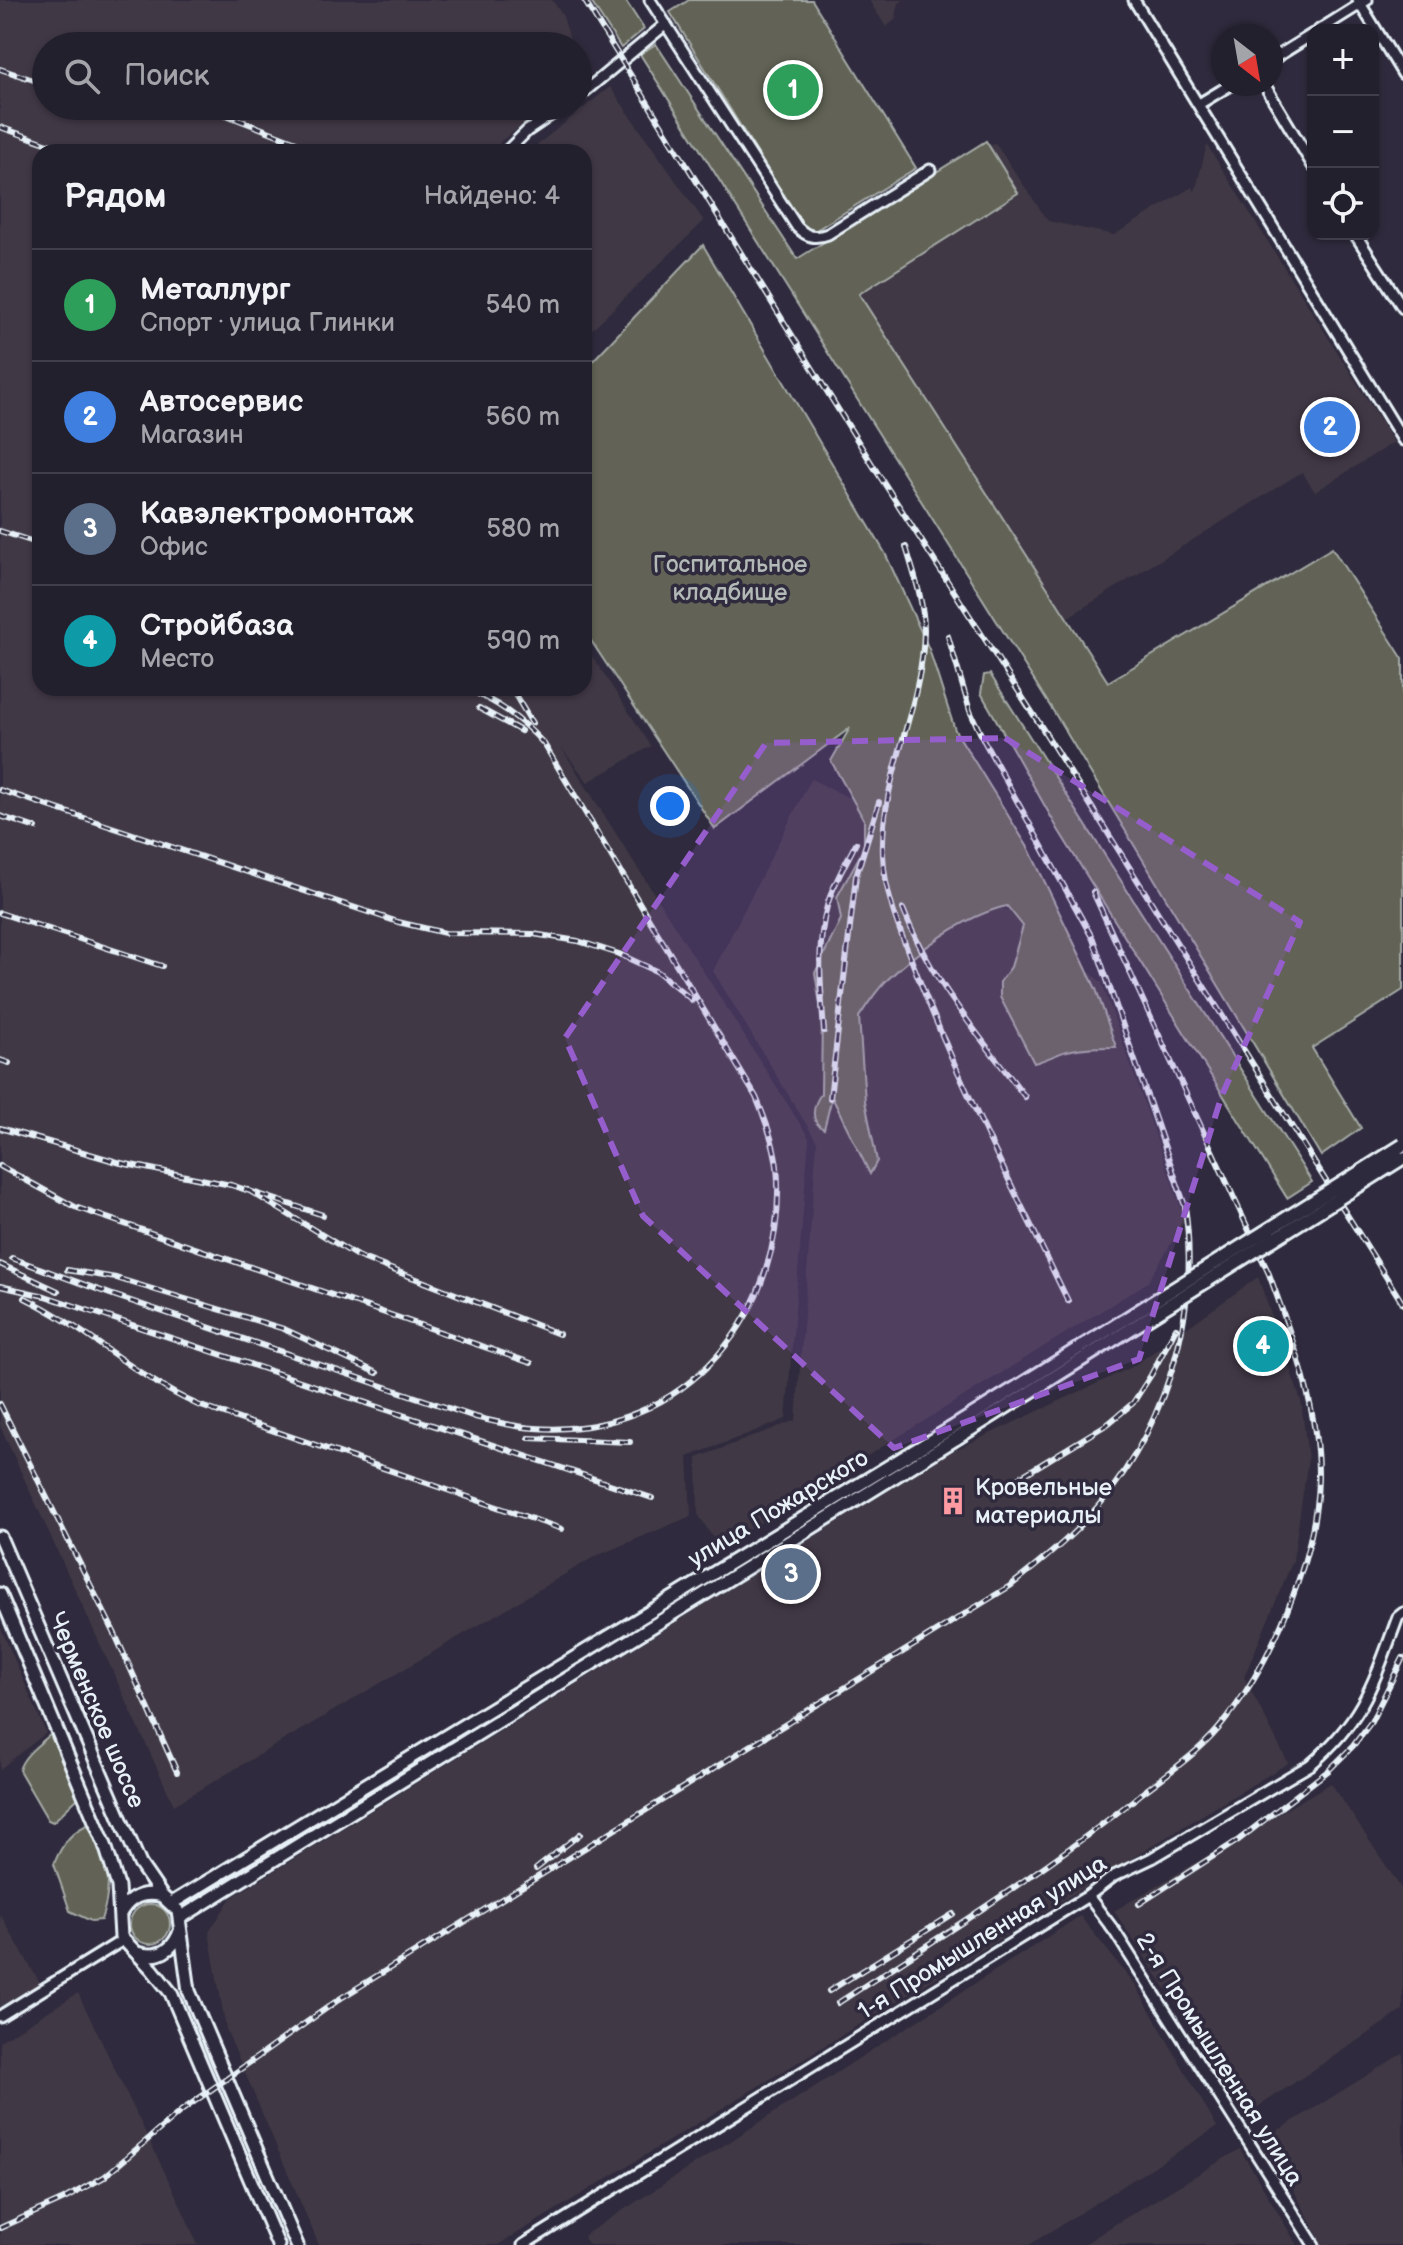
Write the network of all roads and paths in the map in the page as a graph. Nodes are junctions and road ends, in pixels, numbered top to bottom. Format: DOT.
graph roads {
  1 [pos="650,0"];
  2 [pos="1134,0"];
  3 [pos="1362,1"];
  4 [pos="666,24"];
  5 [pos="1328,24"];
  6 [pos="1307,38"];
  7 [pos="1283,53"];
  8 [pos="1403,74"];
  9 [pos="592,85"];
  10 [pos="1212,96"];
  11 [pos="1271,96"];
  12 [pos="1199,104"];
  13 [pos="543,120"];
  14 [pos="514,144"];
  15 [pos="1307,156"];
  16 [pos="930,170"];
  17 [pos="1359,240"];
  18 [pos="1403,308"];
  19 [pos="1403,440"];
  20 [pos="1403,1145"];
  21 [pos="1403,1158"];
  22 [pos="953,1433"];
  23 [pos="0,1537"];
  24 [pos="0,1594"];
  25 [pos="1403,1613"];
  26 [pos="1088,1896"];
  27 [pos="167,1899"];
  28 [pos="120,1914"];
  29 [pos="180,1922"];
  30 [pos="127,1945"];
  31 [pos="0,2016"];
  32 [pos="278,2245"];
  33 [pos="297,2245"];
  34 [pos="523,2245"];
  35 [pos="1314,2245"];
  1 -- 4 [label="street"];
  2 -- 12 [label="street"];
  3 -- 5 [label="street"];
  3 -- 8 [label="street"];
  4 -- 9 [label="street"];
  4 -- 16 [label="street"];
  6 -- 7 [label="street"];
  10 -- 12 [label="street"];
  11 -- 15 [label="street"];
  12 -- 19 [label="street"];
  13 -- 14 [label="street"];
  17 -- 18 [label="street"];
  20 -- 22 [label="main road, улица Пожарского, bridge"];
  21 -- 22 [label="main road, улица Пожарского, bridge"];
  22 -- 27 [label="main road, улица Пожарского"];
  22 -- 29 [label="main road, улица Пожарского"];
  23 -- 27 [label="main road, Черменское шоссе"];
  24 -- 28 [label="main road, Черменское шоссе"];
  25 -- 26 [label="street, 1-я Промышленная улица"];
  26 -- 34 [label="street, 1-я Промышленная улица"];
  26 -- 35 [label="street, 2-я Промышленная улица"];
  27 -- 28 [label="main road"];
  27 -- 29 [label="main road, Черменское шоссе"];
  28 -- 30 [label="main road, Черменское шоссе"];
  29 -- 30 [label="main road"];
  29 -- 33 [label="main road, Черменское шоссе"];
  30 -- 31 [label="street"];
  30 -- 32 [label="main road"];
}
